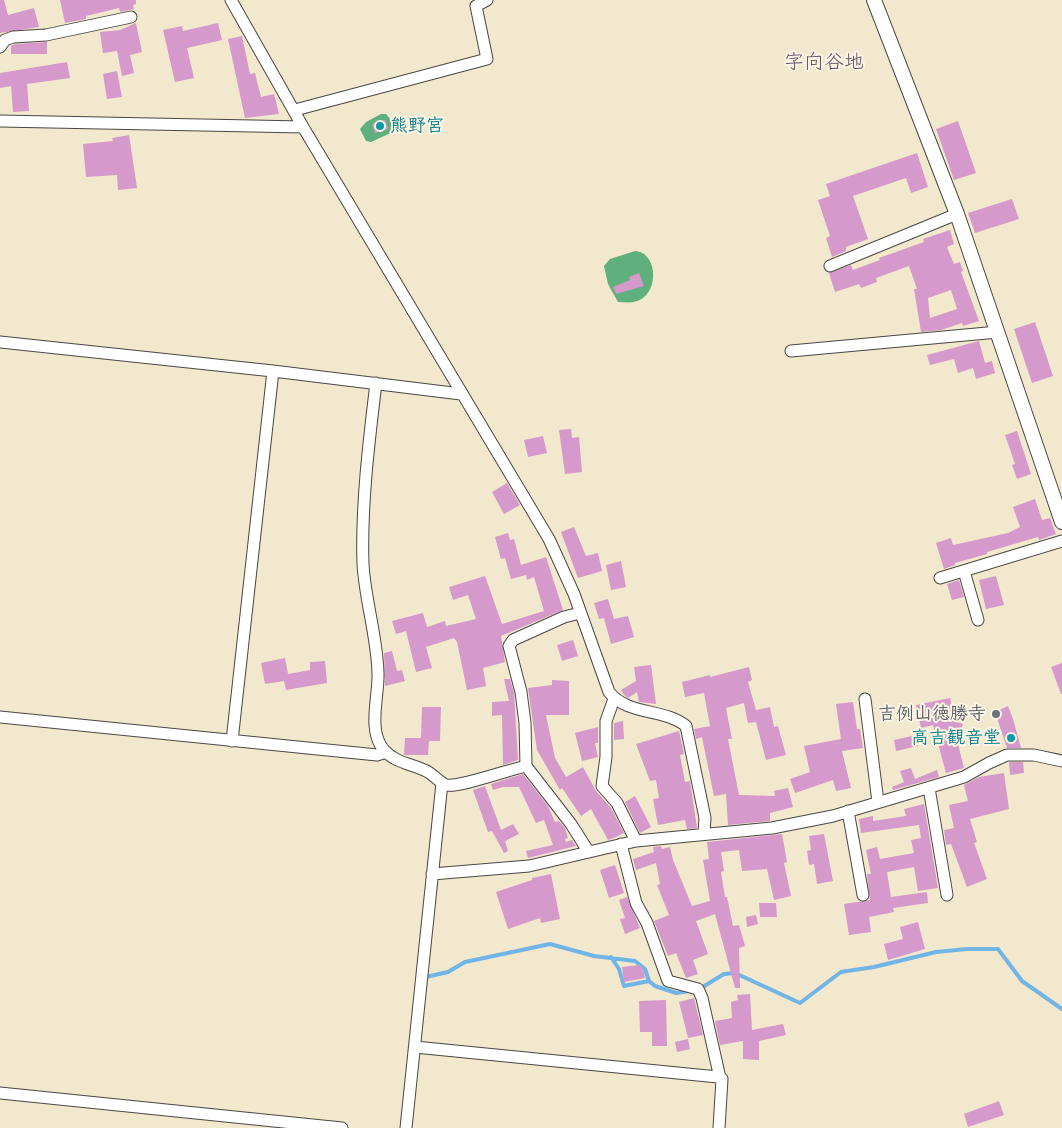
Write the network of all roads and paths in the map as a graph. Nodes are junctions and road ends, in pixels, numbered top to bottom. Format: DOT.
graph roads {
  1 [pos="231,0"];
  2 [pos="487,0"];
  3 [pos="874,0"];
  4 [pos="132,17"];
  5 [pos="0,47"];
  6 [pos="295,110"];
  7 [pos="0,121"];
  8 [pos="303,127"];
  9 [pos="957,214"];
  10 [pos="830,266"];
  11 [pos="998,332"];
  12 [pos="0,342"];
  13 [pos="791,351"];
  14 [pos="273,371"];
  15 [pos="376,383"];
  16 [pos="462,394"];
  17 [pos="1062,522"];
  18 [pos="1062,541"];
  19 [pos="964,571"];
  20 [pos="940,578"];
  21 [pos="580,613"];
  22 [pos="978,620"];
  23 [pos="865,698"];
  24 [pos="614,699"];
  25 [pos="0,717"];
  26 [pos="232,741"];
  27 [pos="386,752"];
  28 [pos="1062,761"];
  29 [pos="526,766"];
  30 [pos="442,783"];
  31 [pos="929,788"];
  32 [pos="878,802"];
  33 [pos="848,811"];
  34 [pos="704,833"];
  35 [pos="636,841"];
  36 [pos="621,844"];
  37 [pos="588,852"];
  38 [pos="432,874"];
  39 [pos="862,895"];
  40 [pos="947,896"];
  41 [pos="415,1047"];
  42 [pos="720,1078"];
  43 [pos="0,1093"];
  44 [pos="342,1128"];
  45 [pos="406,1128"];
  46 [pos="718,1128"];
  1 -- 6 [label="street"];
  2 -- 6 [label="street"];
  3 -- 9 [label="street"];
  4 -- 5 [label="street"];
  6 -- 8 [label="street"];
  7 -- 8 [label="street"];
  8 -- 16 [label="street"];
  9 -- 10 [label="street"];
  9 -- 11 [label="street"];
  11 -- 13 [label="street"];
  11 -- 17 [label="street"];
  12 -- 14 [label="street"];
  14 -- 15 [label="street"];
  14 -- 26 [label="street"];
  15 -- 16 [label="street"];
  15 -- 27 [label="street"];
  16 -- 21 [label="street"];
  18 -- 19 [label="street"];
  19 -- 20 [label="street"];
  19 -- 22 [label="street"];
  21 -- 24 [label="street"];
  21 -- 29 [label="street"];
  23 -- 32 [label="street"];
  24 -- 34 [label="street"];
  24 -- 35 [label="street"];
  25 -- 26 [label="street"];
  26 -- 27 [label="street"];
  27 -- 30 [label="street"];
  28 -- 31 [label="street"];
  29 -- 30 [label="street"];
  29 -- 37 [label="street"];
  30 -- 38 [label="street"];
  31 -- 32 [label="street"];
  31 -- 40 [label="street"];
  32 -- 33 [label="street"];
  33 -- 34 [label="street"];
  33 -- 39 [label="street"];
  34 -- 35 [label="street"];
  35 -- 36 [label="street"];
  36 -- 37 [label="street"];
  36 -- 42 [label="street"];
  37 -- 38 [label="street"];
  38 -- 41 [label="street"];
  41 -- 42 [label="street"];
  41 -- 45 [label="street"];
  42 -- 46 [label="street"];
  43 -- 44 [label="street"];
}
